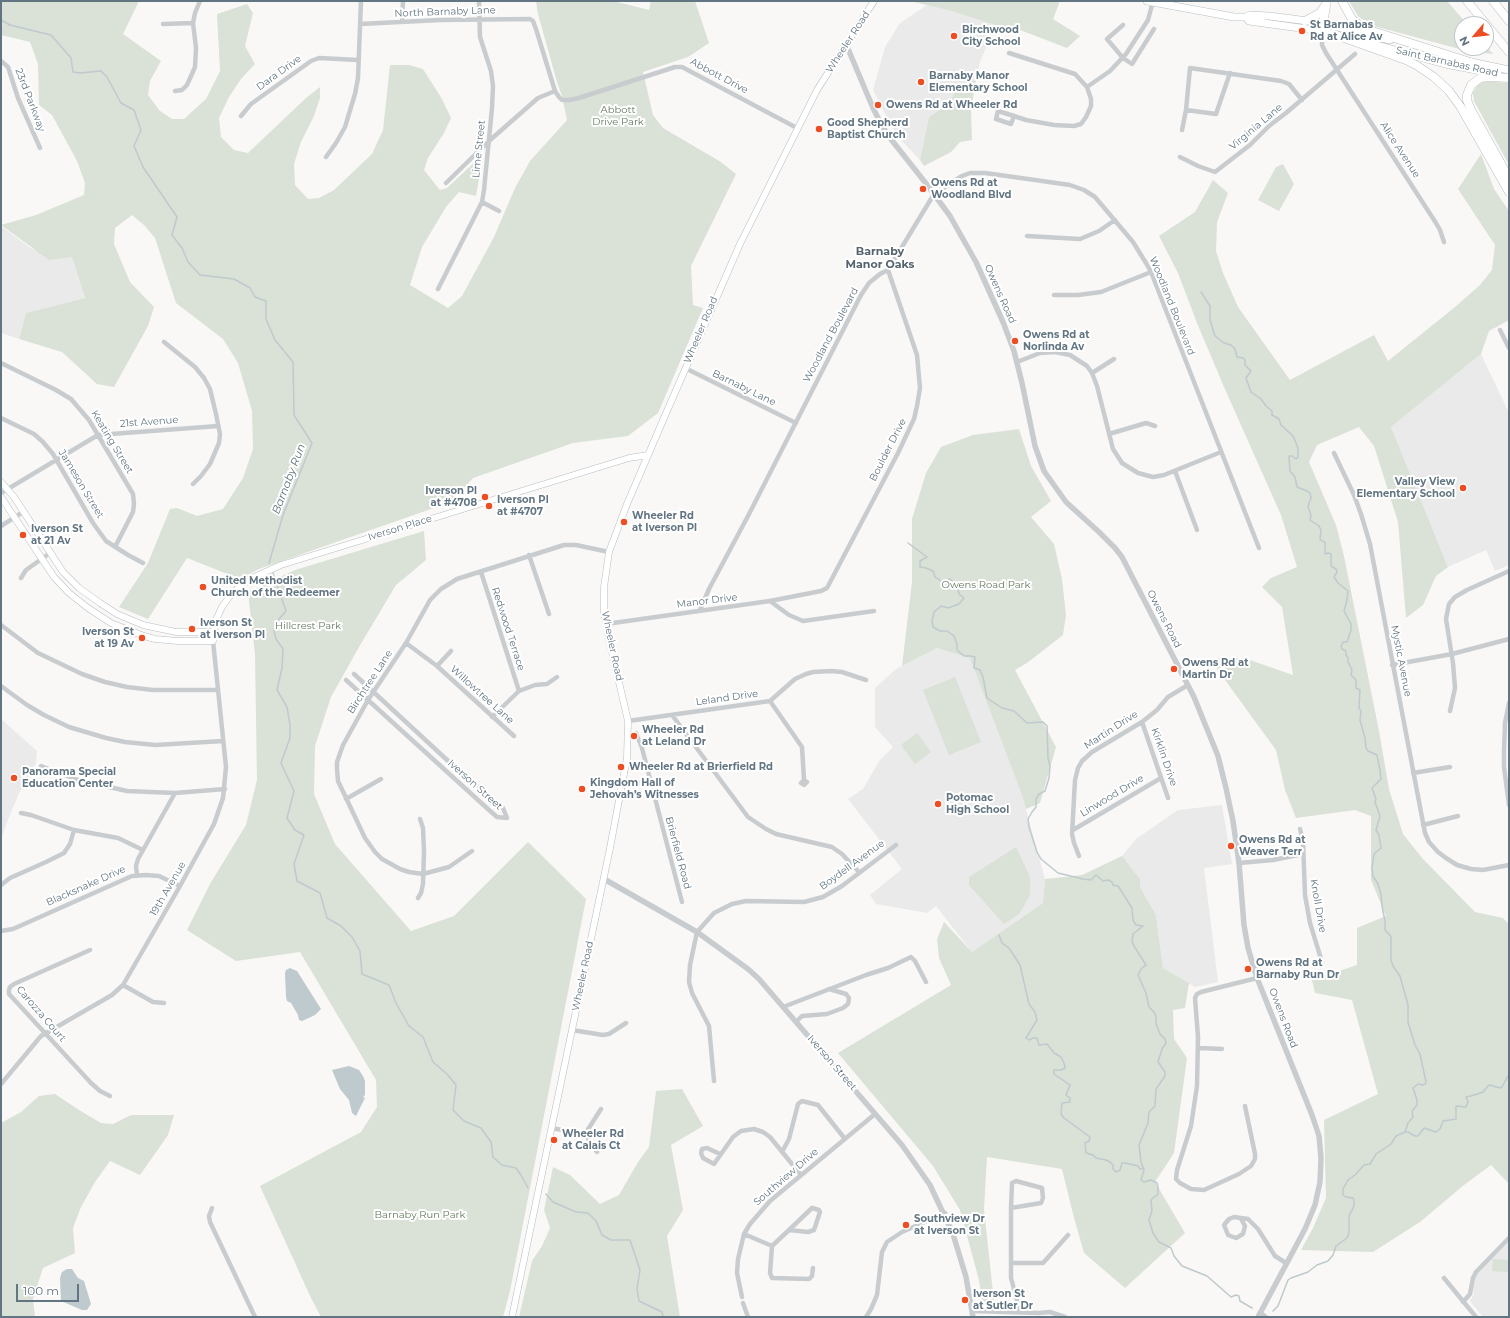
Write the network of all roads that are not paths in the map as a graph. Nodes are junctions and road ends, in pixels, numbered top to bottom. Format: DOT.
graph roads {
  1 [pos="200,1"];
  2 [pos="361,1"];
  3 [pos="404,1"];
  4 [pos="479,1"];
  5 [pos="874,1"];
  6 [pos="1151,1"];
  7 [pos="1342,1"];
  8 [pos="1462,1"];
  9 [pos="1467,1"];
  10 [pos="1493,1"];
  11 [pos="1327,3"];
  12 [pos="1477,16"];
  13 [pos="1479,16"];
  14 [pos="1246,18"];
  15 [pos="479,19"];
  16 [pos="1509,20"];
  17 [pos="1305,21"];
  18 [pos="402,22"];
  19 [pos="163,24"];
  20 [pos="193,24"];
  21 [pos="360,24"];
  22 [pos="1123,25"];
  23 [pos="1322,27"];
  24 [pos="1154,29"];
  25 [pos="1333,34"];
  26 [pos="1494,34"];
  27 [pos="846,44"];
  28 [pos="1509,52"];
  29 [pos="1009,53"];
  30 [pos="1355,54"];
  31 [pos="1123,58"];
  32 [pos="358,60"];
  33 [pos="1,61"];
  34 [pos="1470,62"];
  35 [pos="1509,70"];
  36 [pos="1337,71"];
  37 [pos="1230,73"];
  38 [pos="1509,77"];
  39 [pos="1087,87"];
  40 [pos="175,91"];
  41 [pos="555,91"];
  42 [pos="1302,100"];
  43 [pos="1186,110"];
  44 [pos="241,116"];
  45 [pos="1014,116"];
  46 [pos="797,128"];
  47 [pos="1182,130"];
  48 [pos="489,141"];
  49 [pos="40,148"];
  50 [pos="1180,157"];
  51 [pos="326,158"];
  52 [pos="1509,178"];
  53 [pos="446,183"];
  54 [pos="1509,192"];
  55 [pos="934,194"];
  56 [pos="482,202"];
  57 [pos="499,211"];
  58 [pos="1115,220"];
  59 [pos="1027,236"];
  60 [pos="1444,242"];
  61 [pos="888,270"];
  62 [pos="1151,272"];
  63 [pos="438,289"];
  64 [pos="1054,295"];
  65 [pos="1500,330"];
  66 [pos="164,342"];
  67 [pos="1509,348"];
  68 [pos="1114,359"];
  69 [pos="1017,362"];
  70 [pos="1,363"];
  71 [pos="685,368"];
  72 [pos="1092,373"];
  73 [pos="1,418"];
  74 [pos="796,423"];
  75 [pos="218,426"];
  76 [pos="1155,426"];
  77 [pos="1109,434"];
  78 [pos="98,435"];
  79 [pos="1221,452"];
  80 [pos="1334,452"];
  81 [pos="648,455"];
  82 [pos="57,460"];
  83 [pos="1175,471"];
  84 [pos="1,482"];
  85 [pos="192,484"];
  86 [pos="7,489"];
  87 [pos="1,493"];
  88 [pos="1,497"];
  89 [pos="23,512"];
  90 [pos="15,517"];
  91 [pos="1,526"];
  92 [pos="1197,530"];
  93 [pos="114,547"];
  94 [pos="1259,548"];
  95 [pos="609,552"];
  96 [pos="50,553"];
  97 [pos="530,555"];
  98 [pos="41,559"];
  99 [pos="143,563"];
  100 [pos="1509,571"];
  101 [pos="481,572"];
  102 [pos="21,578"];
  103 [pos="810,593"];
  104 [pos="770,601"];
  105 [pos="700,610"];
  106 [pos="874,611"];
  107 [pos="549,614"];
  108 [pos="606,624"];
  109 [pos="1,625"];
  110 [pos="213,632"];
  111 [pos="1509,639"];
  112 [pos="213,641"];
  113 [pos="406,643"];
  114 [pos="451,651"];
  115 [pos="1452,654"];
  116 [pos="1392,665"];
  117 [pos="437,666"];
  118 [pos="354,674"];
  119 [pos="557,677"];
  120 [pos="346,680"];
  121 [pos="866,680"];
  122 [pos="1188,684"];
  123 [pos="1,686"];
  124 [pos="218,690"];
  125 [pos="519,691"];
  126 [pos="374,692"];
  127 [pos="368,700"];
  128 [pos="770,701"];
  129 [pos="1509,703"];
  130 [pos="1450,711"];
  131 [pos="672,715"];
  132 [pos="492,717"];
  133 [pos="628,721"];
  134 [pos="1142,722"];
  135 [pos="636,733"];
  136 [pos="514,736"];
  137 [pos="223,741"];
  138 [pos="41,766"];
  139 [pos="1450,767"];
  140 [pos="1413,773"];
  141 [pos="1161,778"];
  142 [pos="381,779"];
  143 [pos="624,780"];
  144 [pos="804,780"];
  145 [pos="651,785"];
  146 [pos="225,789"];
  147 [pos="175,793"];
  148 [pos="1168,798"];
  149 [pos="346,799"];
  150 [pos="1509,805"];
  151 [pos="20,813"];
  152 [pos="1458,816"];
  153 [pos="420,819"];
  154 [pos="1423,825"];
  155 [pos="1300,829"];
  156 [pos="74,830"];
  157 [pos="1073,830"];
  158 [pos="896,845"];
  159 [pos="143,850"];
  160 [pos="472,851"];
  161 [pos="1303,854"];
  162 [pos="1079,856"];
  163 [pos="1239,863"];
  164 [pos="1509,865"];
  165 [pos="859,872"];
  166 [pos="423,874"];
  167 [pos="137,875"];
  168 [pos="604,879"];
  169 [pos="1,885"];
  170 [pos="180,886"];
  171 [pos="418,898"];
  172 [pos="682,902"];
  173 [pos="1,931"];
  174 [pos="696,932"];
  175 [pos="90,950"];
  176 [pos="1322,962"];
  177 [pos="1257,978"];
  178 [pos="926,982"];
  179 [pos="123,985"];
  180 [pos="829,989"];
  181 [pos="164,1002"];
  182 [pos="783,1007"];
  183 [pos="626,1022"];
  184 [pos="796,1022"];
  185 [pos="572,1030"];
  186 [pos="45,1033"];
  187 [pos="1199,1048"];
  188 [pos="1222,1049"];
  189 [pos="714,1081"];
  190 [pos="1,1084"];
  191 [pos="110,1096"];
  192 [pos="1245,1106"];
  193 [pos="601,1108"];
  194 [pos="876,1114"];
  195 [pos="551,1128"];
  196 [pos="585,1134"];
  197 [pos="845,1139"];
  198 [pos="597,1152"];
  199 [pos="782,1152"];
  200 [pos="720,1154"];
  201 [pos="801,1175"];
  202 [pos="212,1208"];
  203 [pos="1011,1208"];
  204 [pos="944,1213"];
  205 [pos="1241,1219"];
  206 [pos="789,1230"];
  207 [pos="744,1234"];
  208 [pos="1068,1235"];
  209 [pos="1509,1238"];
  210 [pos="772,1246"];
  211 [pos="1011,1263"];
  212 [pos="1286,1263"];
  213 [pos="813,1268"];
  214 [pos="1444,1278"];
  215 [pos="742,1297"];
  216 [pos="1463,1302"];
  217 [pos="743,1303"];
  218 [pos="1018,1312"];
  219 [pos="973,1314"];
  220 [pos="1050,1314"];
  221 [pos="1259,1315"];
  222 [pos="255,1317"];
  223 [pos="512,1317"];
  224 [pos="748,1317"];
  225 [pos="867,1317"];
  226 [pos="1065,1317"];
  227 [pos="1265,1317"];
  228 [pos="1476,1317"];
  1 -- 20 [label="street"];
  2 -- 21 [label="street"];
  3 -- 18 [label="street"];
  4 -- 15 [label="street, Lime Street"];
  5 -- 27 [label="main road, Wheeler Road"];
  6 -- 14 [label="main road, Saint Barnabas Road"];
  6 -- 31 [label="street"];
  7 -- 34 [label="highway"];
  8 -- 12 [label="highway"];
  9 -- 13 [label="highway"];
  10 -- 16 [label="highway"];
  11 -- 17 [label="highway"];
  11 -- 23 [label="highway"];
  14 -- 17 [label="main road, Saint Barnabas Road"];
  14 -- 23 [label="main road, Saint Barnabas Road"];
  15 -- 18 [label="street, North Barnaby Lane"];
  15 -- 41 [label="street, North Barnaby Lane"];
  15 -- 48 [label="street, Lime Street"];
  17 -- 23 [label="main road, Saint Barnabas Road"];
  18 -- 21 [label="street, North Barnaby Lane"];
  19 -- 20 [label="street"];
  20 -- 40 [label="street"];
  21 -- 32 [label="street"];
  22 -- 31 [label="street"];
  23 -- 25 [label="main road, Saint Barnabas Road"];
  23 -- 34 [label="main road, Saint Barnabas Road"];
  23 -- 36 [label="street"];
  24 -- 31 [label="street"];
  25 -- 38 [label="main road, Saint Barnabas Road"];
  25 -- 54 [label="highway"];
  26 -- 28 [label="highway"];
  27 -- 46 [label="main road, Wheeler Road"];
  27 -- 55 [label="street, Owens Road"];
  29 -- 39 [label="street"];
  30 -- 36 [label="street, Virginia Lane"];
  31 -- 39 [label="street"];
  32 -- 44 [label="street, Dara Drive"];
  32 -- 51 [label="street"];
  33 -- 49 [label="street, 23rd Parkway"];
  34 -- 35 [label="main road, Saint Barnabas Road"];
  36 -- 42 [label="street, Virginia Lane"];
  36 -- 60 [label="street, Alice Avenue"];
  37 -- 42 [label="street"];
  37 -- 43 [label="street"];
  37 -- 43 [label="street"];
  38 -- 52 [label="highway"];
  39 -- 45 [label="street"];
  41 -- 46 [label="street, Abbott Drive"];
  41 -- 48 [label="street"];
  42 -- 50 [label="street, Virginia Lane"];
  43 -- 47 [label="street"];
  45 -- 45 [label="street"];
  46 -- 71 [label="main road, Wheeler Road"];
  48 -- 53 [label="street"];
  48 -- 56 [label="street, Lime Street"];
  55 -- 58 [label="street, Woodland Boulevard"];
  55 -- 61 [label="street, Woodland Boulevard"];
  55 -- 69 [label="street, Owens Road"];
  56 -- 57 [label="street"];
  56 -- 63 [label="street, Lime Street"];
  58 -- 59 [label="street"];
  58 -- 62 [label="street, Woodland Boulevard"];
  61 -- 74 [label="street, Woodland Boulevard"];
  61 -- 103 [label="street, Boulder Drive"];
  62 -- 64 [label="street"];
  62 -- 79 [label="street, Woodland Boulevard"];
  65 -- 67 [label="street"];
  66 -- 75 [label="street"];
  68 -- 72 [label="street"];
  69 -- 72 [label="street"];
  69 -- 122 [label="street, Owens Road"];
  70 -- 78 [label="street, Keating Street"];
  71 -- 74 [label="street, Barnaby Lane"];
  71 -- 81 [label="main road, Wheeler Road"];
  72 -- 77 [label="street"];
  73 -- 82 [label="street, Jameson Street"];
  74 -- 105 [label="street, Woodland Boulevard"];
  75 -- 78 [label="street, 21st Avenue"];
  75 -- 85 [label="street"];
  76 -- 77 [label="street"];
  77 -- 83 [label="street"];
  78 -- 82 [label="street, 21st Avenue"];
  78 -- 93 [label="street, Keating Street"];
  79 -- 83 [label="street"];
  79 -- 94 [label="street, Woodland Boulevard"];
  80 -- 116 [label="street, Mystic Avenue"];
  81 -- 95 [label="main road, Wheeler Road"];
  81 -- 110 [label="main road, Iverson Place"];
  82 -- 86 [label="street, 21st Avenue"];
  82 -- 93 [label="street, Jameson Street"];
  83 -- 92 [label="street"];
  84 -- 86 [label="main road"];
  86 -- 87 [label="street, 21st Avenue"];
  86 -- 89 [label="main road"];
  88 -- 90 [label="main road"];
  89 -- 90 [label="street"];
  89 -- 96 [label="main road"];
  90 -- 91 [label="street"];
  90 -- 98 [label="main road"];
  93 -- 99 [label="street, Jameson Street"];
  95 -- 97 [label="street, Birchtree Lane"];
  95 -- 108 [label="main road, Wheeler Road"];
  96 -- 98 [label="street"];
  96 -- 110 [label="main road"];
  97 -- 101 [label="street, Birchtree Lane"];
  97 -- 107 [label="street"];
  98 -- 102 [label="street"];
  98 -- 112 [label="main road"];
  100 -- 115 [label="street"];
  101 -- 113 [label="street, Birchtree Lane"];
  101 -- 125 [label="street, Redwood Terrace"];
  103 -- 104 [label="street, Manor Drive"];
  104 -- 105 [label="street, Manor Drive"];
  104 -- 106 [label="street"];
  105 -- 108 [label="street, Manor Drive"];
  108 -- 133 [label="main road, Wheeler Road"];
  109 -- 124 [label="street"];
  110 -- 112 [label="main road, Iverson Place"];
  111 -- 115 [label="street"];
  112 -- 124 [label="street, 19th Avenue"];
  113 -- 117 [label="street, Willowtree Lane"];
  113 -- 126 [label="street, Birchtree Lane"];
  114 -- 117 [label="street, Willowtree Lane"];
  115 -- 116 [label="street"];
  115 -- 130 [label="street"];
  116 -- 140 [label="street, Mystic Avenue"];
  117 -- 132 [label="street, Willowtree Lane"];
  118 -- 126 [label="street, Iverson Street"];
  119 -- 125 [label="street"];
  120 -- 127 [label="street, Iverson Street"];
  121 -- 128 [label="street, Leland Drive"];
  122 -- 134 [label="street, Martin Drive"];
  122 -- 163 [label="street, Owens Road"];
  123 -- 137 [label="street"];
  124 -- 137 [label="street, 19th Avenue"];
  125 -- 132 [label="street"];
  126 -- 127 [label="street, Birchtree Lane"];
  126 -- 127 [label="street, Iverson Street"];
  127 -- 149 [label="street, Birchtree Lane"];
  128 -- 131 [label="street, Leland Drive"];
  128 -- 144 [label="street"];
  129 -- 150 [label="street"];
  131 -- 133 [label="street, Leland Drive"];
  131 -- 165 [label="street"];
  132 -- 136 [label="street, Willowtree Lane"];
  133 -- 143 [label="main road, Wheeler Road"];
  134 -- 141 [label="street, Kirklin Drive"];
  134 -- 157 [label="street, Martin Drive"];
  135 -- 145 [label="street, Brierfield Road"];
  137 -- 146 [label="street, 19th Avenue"];
  138 -- 147 [label="street"];
  139 -- 140 [label="street"];
  140 -- 154 [label="street, Mystic Avenue"];
  141 -- 148 [label="street, Kirklin Drive"];
  141 -- 157 [label="street, Linwood Drive"];
  142 -- 149 [label="street"];
  143 -- 145 [label="street"];
  143 -- 168 [label="main road, Wheeler Road"];
  145 -- 172 [label="street, Brierfield Road"];
  146 -- 147 [label="street"];
  146 -- 170 [label="street, 19th Avenue"];
  147 -- 159 [label="street"];
  149 -- 166 [label="street, Birchtree Lane"];
  151 -- 156 [label="street"];
  152 -- 154 [label="street"];
  153 -- 166 [label="street"];
  154 -- 164 [label="street, Mystic Avenue"];
  155 -- 161 [label="street, Knoll Drive"];
  156 -- 159 [label="street"];
  156 -- 169 [label="street"];
  157 -- 162 [label="street, Martin Drive"];
  158 -- 165 [label="street, Boydell Avenue"];
  159 -- 167 [label="street"];
  160 -- 166 [label="street, Birchtree Lane"];
  161 -- 163 [label="street"];
  161 -- 176 [label="street, Knoll Drive"];
  163 -- 177 [label="street, Owens Road"];
  165 -- 174 [label="street, Boydell Avenue"];
  166 -- 171 [label="street"];
  167 -- 170 [label="street, Blacksnake Drive"];
  167 -- 173 [label="street, Blacksnake Drive"];
  168 -- 174 [label="street, Iverson Street"];
  168 -- 185 [label="main road, Wheeler Road"];
  170 -- 179 [label="street, 19th Avenue"];
  174 -- 182 [label="street, Iverson Street"];
  174 -- 189 [label="street"];
  175 -- 186 [label="street, Carozza Court"];
  177 -- 187 [label="street"];
  177 -- 212 [label="street, Owens Road"];
  178 -- 180 [label="street"];
  179 -- 181 [label="street"];
  179 -- 186 [label="street, 19th Avenue"];
  180 -- 182 [label="street"];
  180 -- 184 [label="street"];
  182 -- 184 [label="street, Iverson Street"];
  183 -- 185 [label="street"];
  184 -- 194 [label="street, Iverson Street"];
  185 -- 195 [label="main road, Wheeler Road"];
  186 -- 190 [label="street, 19th Avenue"];
  186 -- 191 [label="street, Carozza Court"];
  187 -- 188 [label="street"];
  187 -- 192 [label="street"];
  193 -- 196 [label="street"];
  194 -- 197 [label="street, Southview Drive"];
  194 -- 204 [label="street, Iverson Street"];
  195 -- 196 [label="street"];
  195 -- 223 [label="main road, Wheeler Road"];
  196 -- 198 [label="street"];
  197 -- 199 [label="street"];
  197 -- 201 [label="street, Southview Drive"];
  199 -- 200 [label="street"];
  199 -- 201 [label="street"];
  201 -- 207 [label="street, Southview Drive"];
  202 -- 222 [label="street"];
  203 -- 203 [label="street"];
  203 -- 211 [label="street"];
  204 -- 219 [label="street, Iverson Street"];
  204 -- 225 [label="street"];
  205 -- 205 [label="street"];
  205 -- 212 [label="street"];
  206 -- 206 [label="street"];
  206 -- 210 [label="street"];
  207 -- 210 [label="street"];
  207 -- 215 [label="street, Southview Drive"];
  208 -- 211 [label="street"];
  209 -- 216 [label="street"];
  210 -- 213 [label="street"];
  211 -- 218 [label="street"];
  212 -- 221 [label="street, Owens Road"];
  214 -- 216 [label="street"];
  216 -- 228 [label="street"];
  217 -- 224 [label="street"];
  218 -- 219 [label="street"];
  218 -- 220 [label="street"];
  220 -- 226 [label="street"];
  221 -- 227 [label="street"];
}
